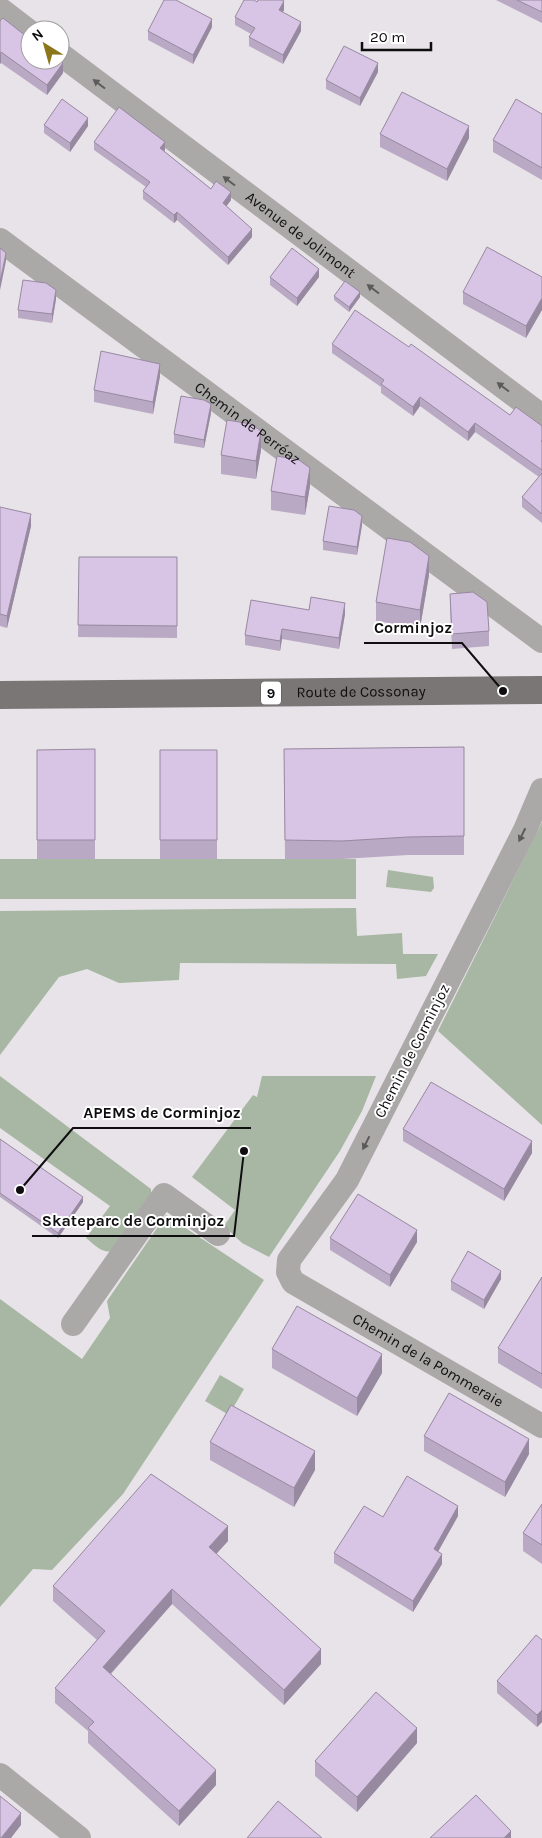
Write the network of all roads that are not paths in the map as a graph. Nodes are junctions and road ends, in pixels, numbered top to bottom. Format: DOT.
graph roads {
  1 [pos="0,9"];
  2 [pos="20,24"];
  3 [pos="70,62"];
  4 [pos="0,240"];
  5 [pos="542,416"];
  6 [pos="542,641"];
  7 [pos="542,690"];
  8 [pos="0,695"];
  9 [pos="542,790"];
  10 [pos="218,1234"];
  11 [pos="314,1295"];
  12 [pos="73,1324"];
  13 [pos="542,1426"];
  14 [pos="0,1775"];
  15 [pos="79,1838"];
  1 -- 2 [label="street"];
  5 -- 3 [label="street, Avenue de Jolimont, one-way"];
  4 -- 6 [label="street, Chemin de Perréaz"];
  7 -- 8 [label="main road, Route de Cossonay / 9"];
  9 -- 11 [label="street, Chemin de Corminjoz, one-way"];
  10 -- 12 [label="street"];
  11 -- 13 [label="street, Chemin de la Pommeraie"];
  14 -- 15 [label="street"];
}
